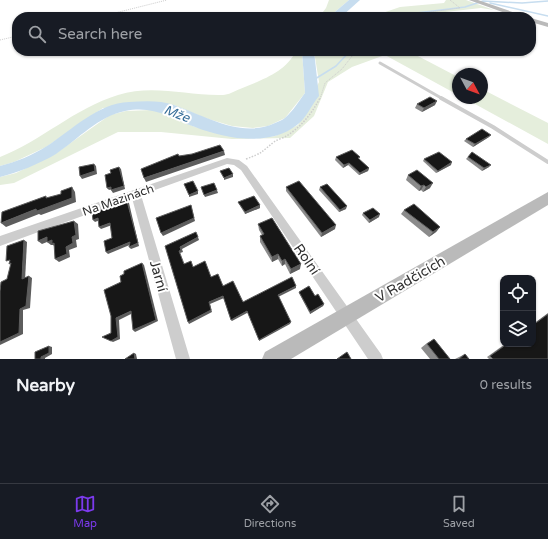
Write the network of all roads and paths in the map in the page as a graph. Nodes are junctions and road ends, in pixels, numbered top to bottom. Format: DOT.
graph roads {
  1 [pos="167,0"];
  2 [pos="450,0"];
  3 [pos="477,2"];
  4 [pos="119,12"];
  5 [pos="439,12"];
  6 [pos="508,12"];
  7 [pos="536,21"];
  8 [pos="548,25"];
  9 [pos="12,37"];
  10 [pos="0,40"];
  11 [pos="352,56"];
  12 [pos="380,63"];
  13 [pos="236,162"];
  14 [pos="548,162"];
  15 [pos="136,194"];
  16 [pos="548,198"];
  17 [pos="0,241"];
  18 [pos="346,315"];
  19 [pos="183,359"];
  20 [pos="272,359"];
  21 [pos="376,359"];
  1 -- 4 [label="path"];
  2 -- 5 [label="path"];
  3 -- 6 [label="street"];
  7 -- 8 [label="street"];
  9 -- 10 [label="path"];
  11 -- 13 [label="path"];
  12 -- 14 [label="lane"];
  13 -- 15 [label="street, Na Mazinách"];
  13 -- 18 [label="street, Rolní"];
  15 -- 17 [label="street, Na Mazinách"];
  15 -- 19 [label="street, Jarní"];
  16 -- 18 [label="street, V Radčicích"];
  18 -- 20 [label="street, V Radčicích"];
  18 -- 21 [label="street, Rolní"];
}
